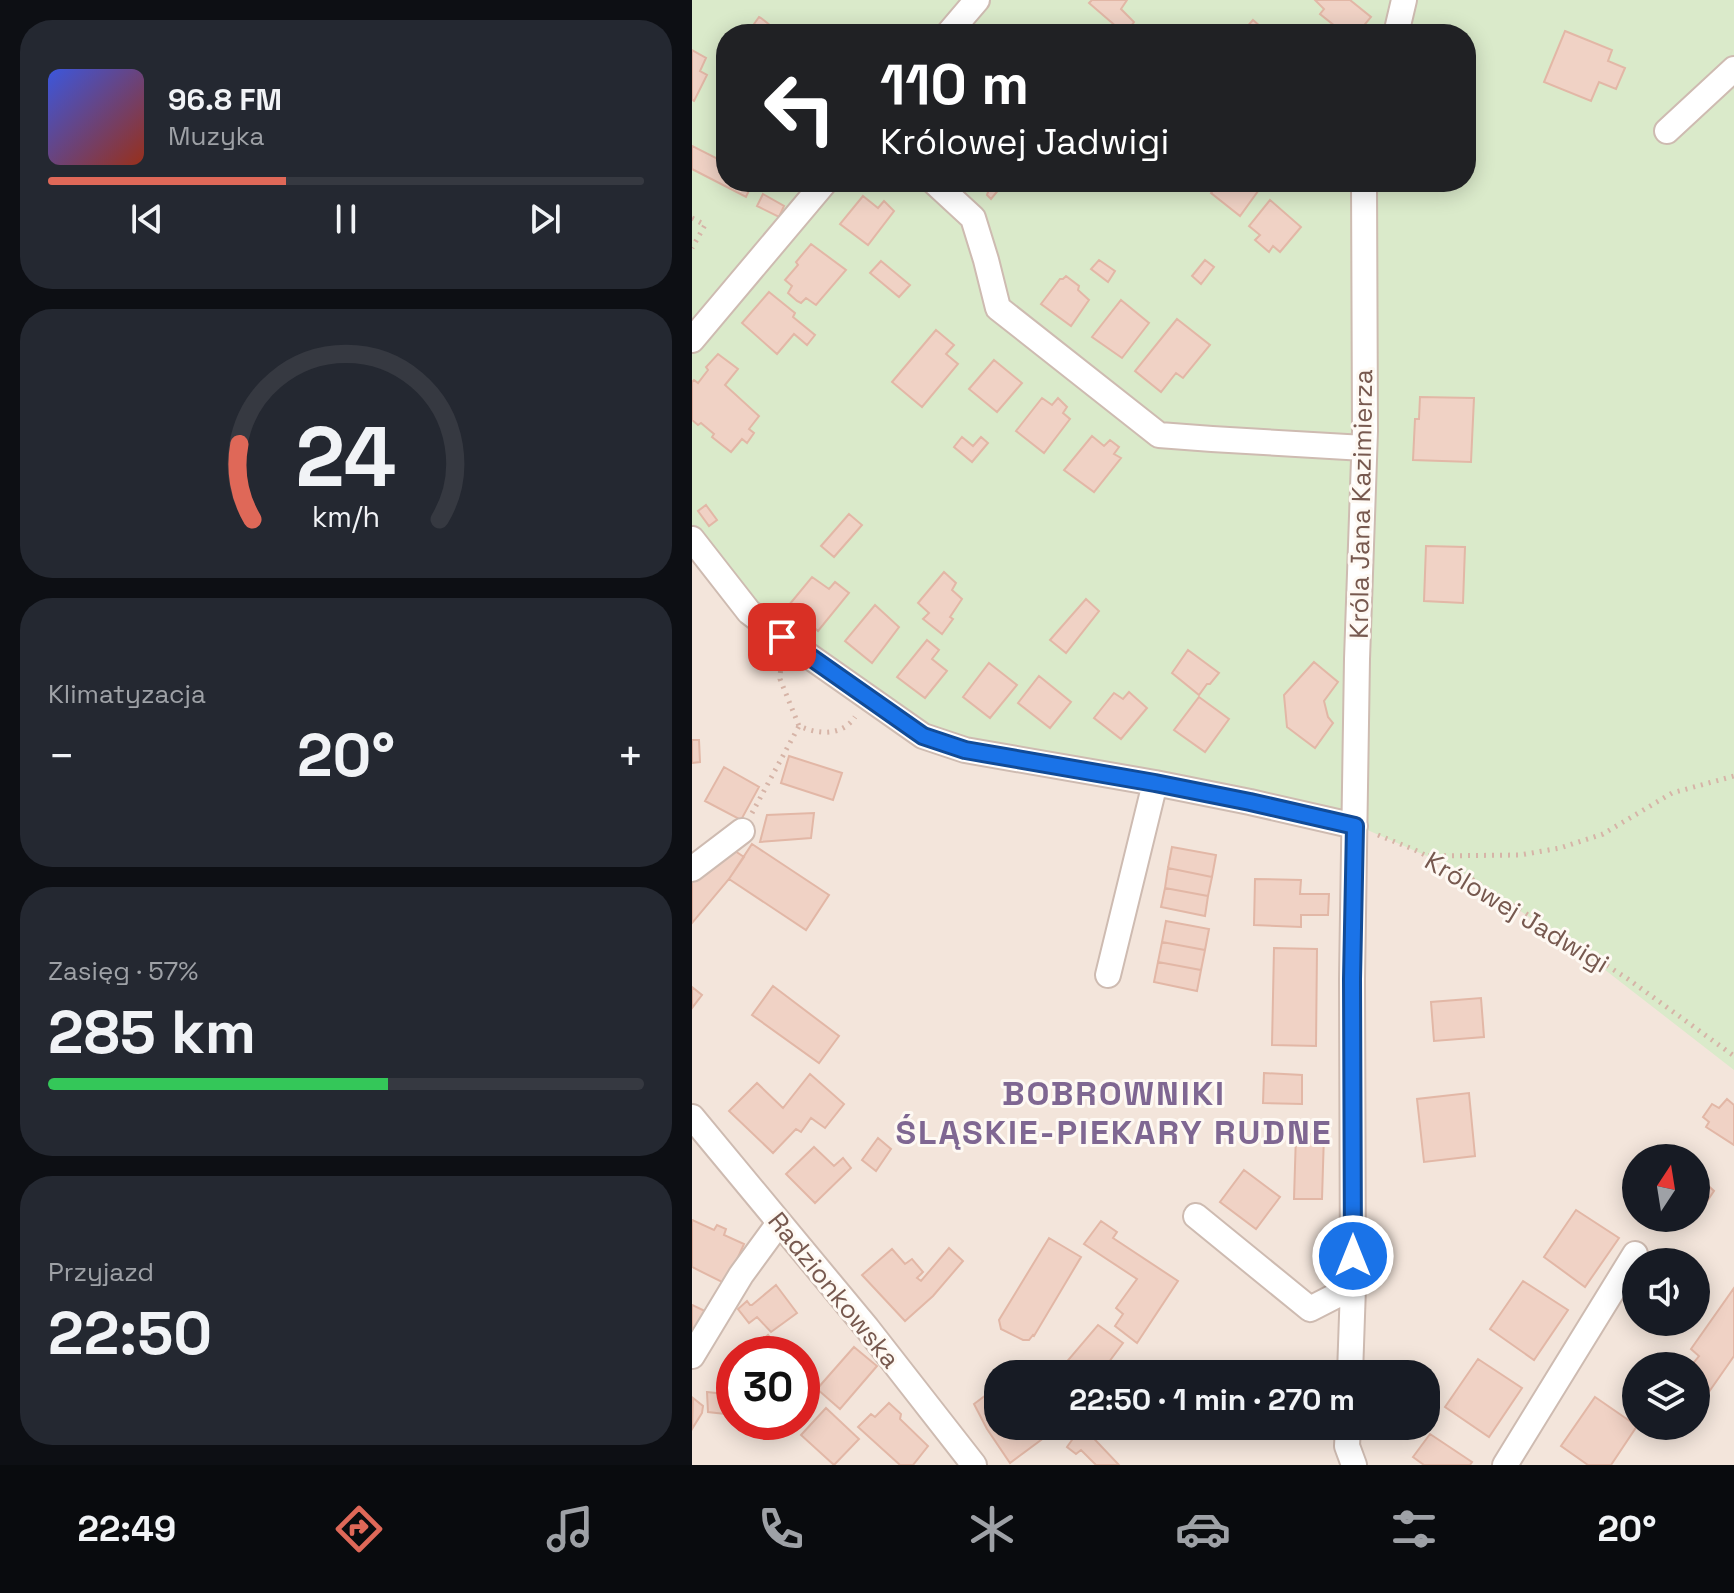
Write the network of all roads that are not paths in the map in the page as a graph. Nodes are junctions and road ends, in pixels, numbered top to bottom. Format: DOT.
graph roads {
  1 [pos="977,0"];
  2 [pos="1404,0"];
  3 [pos="957,24"];
  4 [pos="1398,24"];
  5 [pos="1734,69"];
  6 [pos="1667,131"];
  7 [pos="817,192"];
  8 [pos="945,192"];
  9 [pos="1364,192"];
  10 [pos="692,340"];
  11 [pos="1364,448"];
  12 [pos="692,539"];
  13 [pos="1155,783"];
  14 [pos="1355,826"];
  15 [pos="742,831"];
  16 [pos="692,869"];
  17 [pos="1108,975"];
  18 [pos="692,1117"];
  19 [pos="1196,1216"];
  20 [pos="779,1223"];
  21 [pos="1622,1275"];
  22 [pos="1353,1287"];
  23 [pos="692,1356"];
  24 [pos="1350,1360"];
  25 [pos="1347,1440"];
  26 [pos="974,1465"];
  27 [pos="1354,1465"];
  28 [pos="1505,1465"];
  1 -- 3 [label="street"];
  2 -- 4 [label="street"];
  5 -- 6 [label="street"];
  7 -- 10 [label="street"];
  8 -- 11 [label="street"];
  9 -- 11 [label="street, Króla Jana Kazimierza"];
  11 -- 14 [label="street, Króla Jana Kazimierza"];
  12 -- 13 [label="street"];
  13 -- 14 [label="street"];
  13 -- 17 [label="street"];
  14 -- 22 [label="street, Króla Jana Kazimierza"];
  15 -- 16 [label="street"];
  18 -- 20 [label="street, Radzionkowska"];
  19 -- 22 [label="street"];
  20 -- 23 [label="street"];
  20 -- 26 [label="street, Radzionkowska"];
  21 -- 28 [label="street"];
  22 -- 24 [label="street, Króla Jana Kazimierza"];
  25 -- 27 [label="street"];
}
